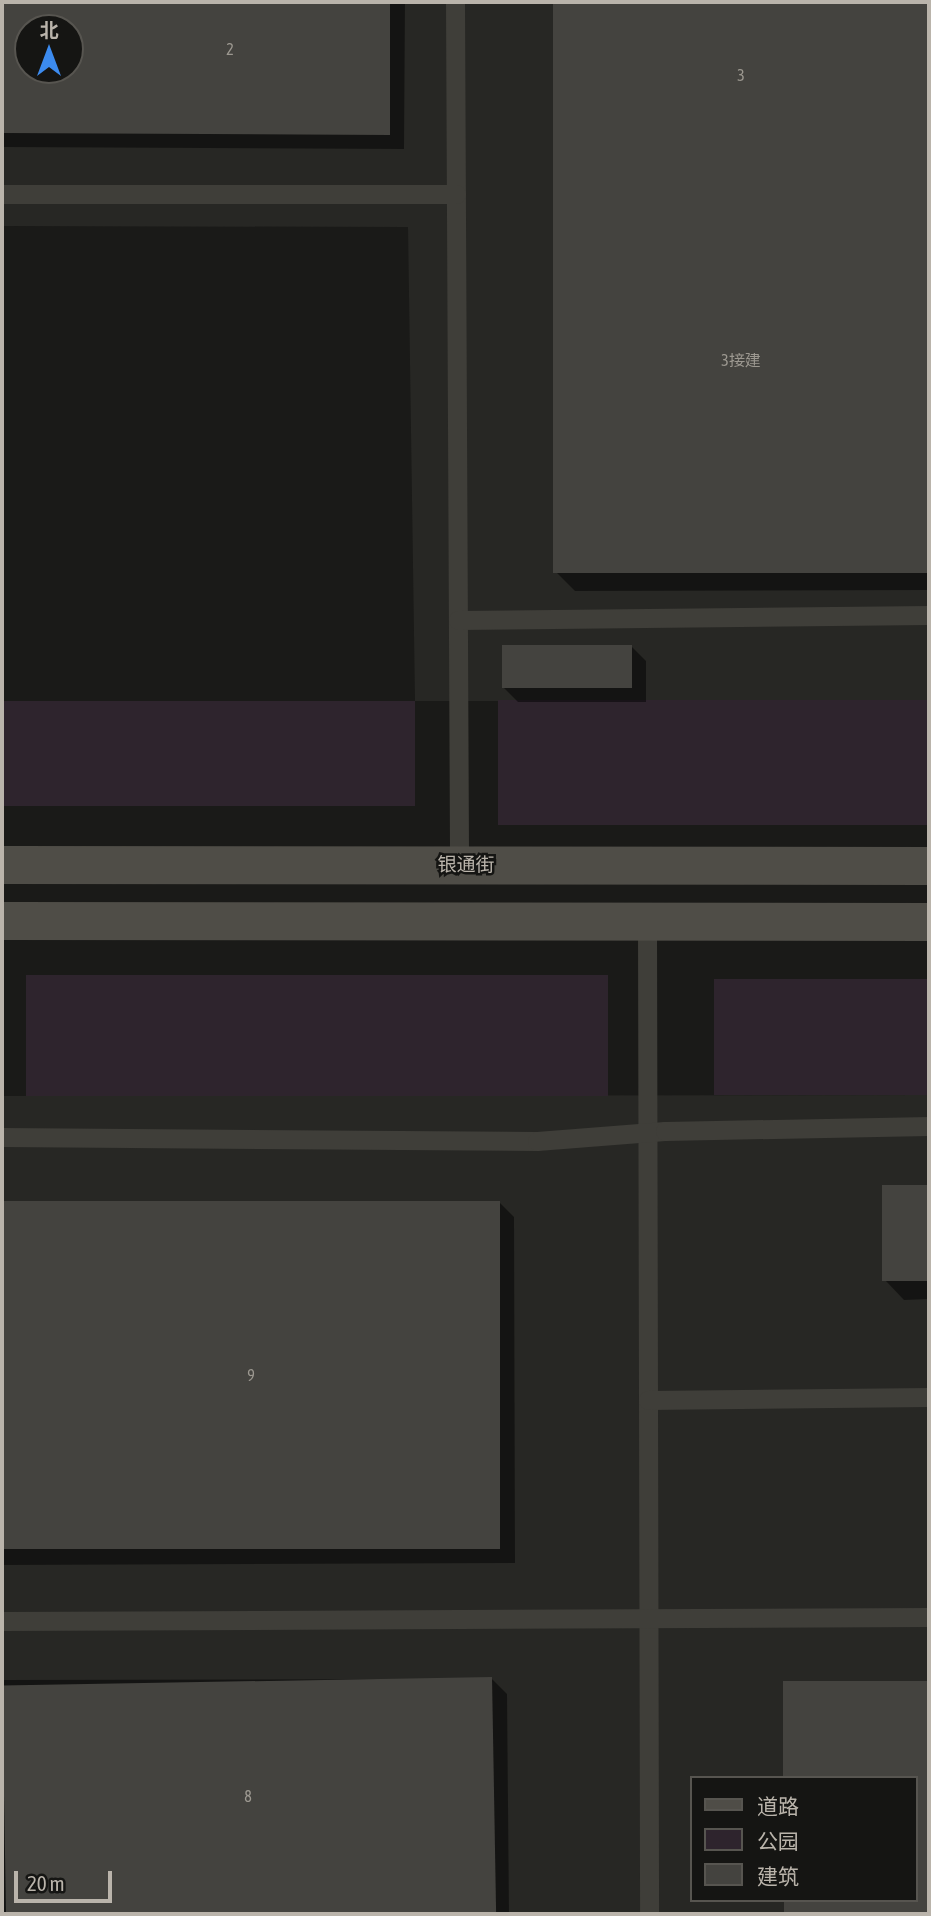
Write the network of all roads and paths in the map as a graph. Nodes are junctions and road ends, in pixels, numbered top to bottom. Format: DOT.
graph roads {
  1 [pos="455,2"];
  2 [pos="2,194"];
  3 [pos="456,194"];
  4 [pos="929,615"];
  5 [pos="458,620"];
  6 [pos="2,865"];
  7 [pos="459,865"];
  8 [pos="929,866"];
  9 [pos="2,921"];
  10 [pos="648,922"];
  11 [pos="929,922"];
  12 [pos="929,1126"];
  13 [pos="648,1132"];
  14 [pos="2,1138"];
  15 [pos="929,1397"];
  16 [pos="648,1400"];
  17 [pos="929,1617"];
  18 [pos="649,1618"];
  19 [pos="2,1621"];
  20 [pos="649,1914"];
  1 -- 3 [label="lane"];
  2 -- 3 [label="lane"];
  3 -- 5 [label="lane"];
  4 -- 5 [label="lane"];
  5 -- 7 [label="lane"];
  6 -- 7 [label="street, 银通街"];
  7 -- 8 [label="street, 银通街"];
  9 -- 10 [label="street"];
  10 -- 11 [label="street"];
  10 -- 13 [label="lane"];
  12 -- 13 [label="lane"];
  13 -- 14 [label="lane"];
  13 -- 16 [label="lane"];
  15 -- 16 [label="lane"];
  16 -- 18 [label="lane"];
  17 -- 18 [label="lane"];
  18 -- 19 [label="lane"];
  18 -- 20 [label="lane"];
}
